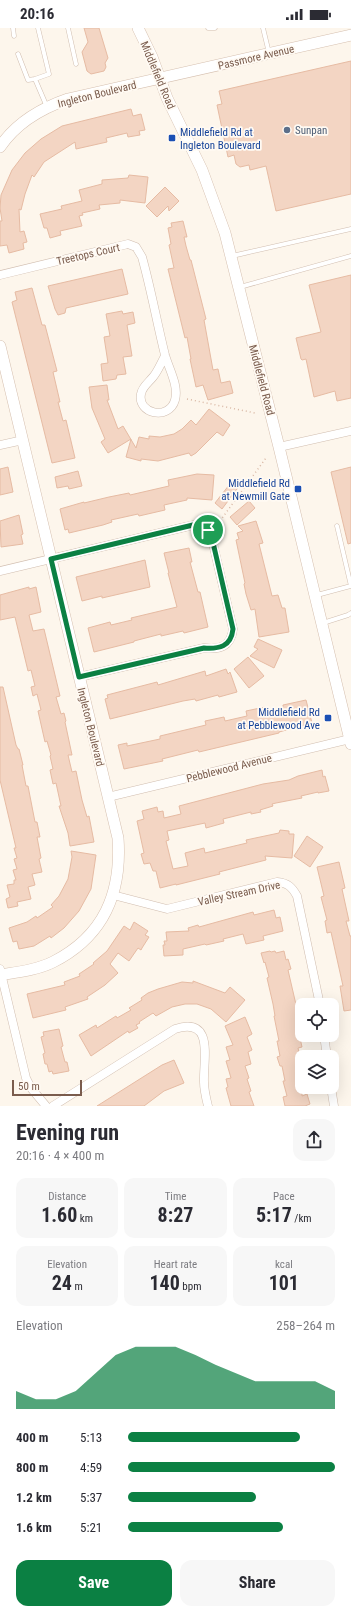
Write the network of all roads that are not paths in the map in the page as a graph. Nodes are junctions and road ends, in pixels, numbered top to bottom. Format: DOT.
graph roads {
  1 [pos="13,28"];
  2 [pos="38,28"];
  3 [pos="68,28"];
  4 [pos="138,28"];
  5 [pos="208,28"];
  6 [pos="215,28"];
  7 [pos="263,28"];
  8 [pos="351,35"];
  9 [pos="14,36"];
  10 [pos="269,53"];
  11 [pos="18,54"];
  12 [pos="76,64"];
  13 [pos="160,79"];
  14 [pos="35,80"];
  15 [pos="47,108"];
  16 [pos="0,147"];
  17 [pos="351,229"];
  18 [pos="231,256"];
  19 [pos="351,256"];
  20 [pos="0,274"];
  21 [pos="239,287"];
  22 [pos="0,346"];
  23 [pos="165,356"];
  24 [pos="351,431"];
  25 [pos="23,440"];
  26 [pos="0,445"];
  27 [pos="279,448"];
  28 [pos="337,526"];
  29 [pos="51,559"];
  30 [pos="0,571"];
  31 [pos="351,586"];
  32 [pos="315,596"];
  33 [pos="351,613"];
  34 [pos="322,623"];
  35 [pos="79,677"];
  36 [pos="350,742"];
  37 [pos="108,797"];
  38 [pos="113,895"];
  39 [pos="1,973"];
  40 [pos="319,998"];
  41 [pos="332,1094"];
  42 [pos="46,1106"];
  43 [pos="53,1106"];
  44 [pos="208,1106"];
  45 [pos="334,1106"];
  1 -- 9 [label="lane"];
  2 -- 14 [label="lane"];
  3 -- 12 [label="lane"];
  4 -- 13 [label="street, Middlefield Road"];
  5 -- 6 [label="lane"];
  7 -- 10 [label="lane"];
  8 -- 10 [label="street, Passmore Avenue"];
  10 -- 13 [label="street, Passmore Avenue"];
  11 -- 14 [label="lane"];
  13 -- 15 [label="street, Ingleton Boulevard"];
  13 -- 18 [label="street, Middlefield Road"];
  14 -- 15 [label="lane"];
  15 -- 16 [label="street, Ingleton Boulevard"];
  17 -- 18 [label="lane"];
  18 -- 21 [label="street, Middlefield Road"];
  19 -- 21 [label="lane"];
  20 -- 23 [label="street, Treetops Court"];
  21 -- 27 [label="street, Middlefield Road"];
  22 -- 25 [label="street, Ingleton Boulevard"];
  23 -- 23 [label="street, Treetops Court"];
  24 -- 27 [label="street"];
  25 -- 26 [label="street"];
  25 -- 29 [label="street, Ingleton Boulevard"];
  27 -- 32 [label="street, Middlefield Road"];
  28 -- 31 [label="lane"];
  29 -- 30 [label="street"];
  29 -- 35 [label="street, Ingleton Boulevard"];
  29 -- 35 [label="street"];
  31 -- 32 [label="lane"];
  32 -- 34 [label="street, Middlefield Road"];
  33 -- 34 [label="lane"];
  34 -- 36 [label="street, Middlefield Road"];
  35 -- 37 [label="street, Ingleton Boulevard"];
  36 -- 37 [label="street, Pebblewood Avenue"];
  37 -- 38 [label="street, Ingleton Boulevard"];
  38 -- 39 [label="street, Ingleton Boulevard"];
  38 -- 40 [label="street, Valley Stream Drive"];
  39 -- 42 [label="street"];
  41 -- 45 [label="street"];
  43 -- 44 [label="street"];
}
